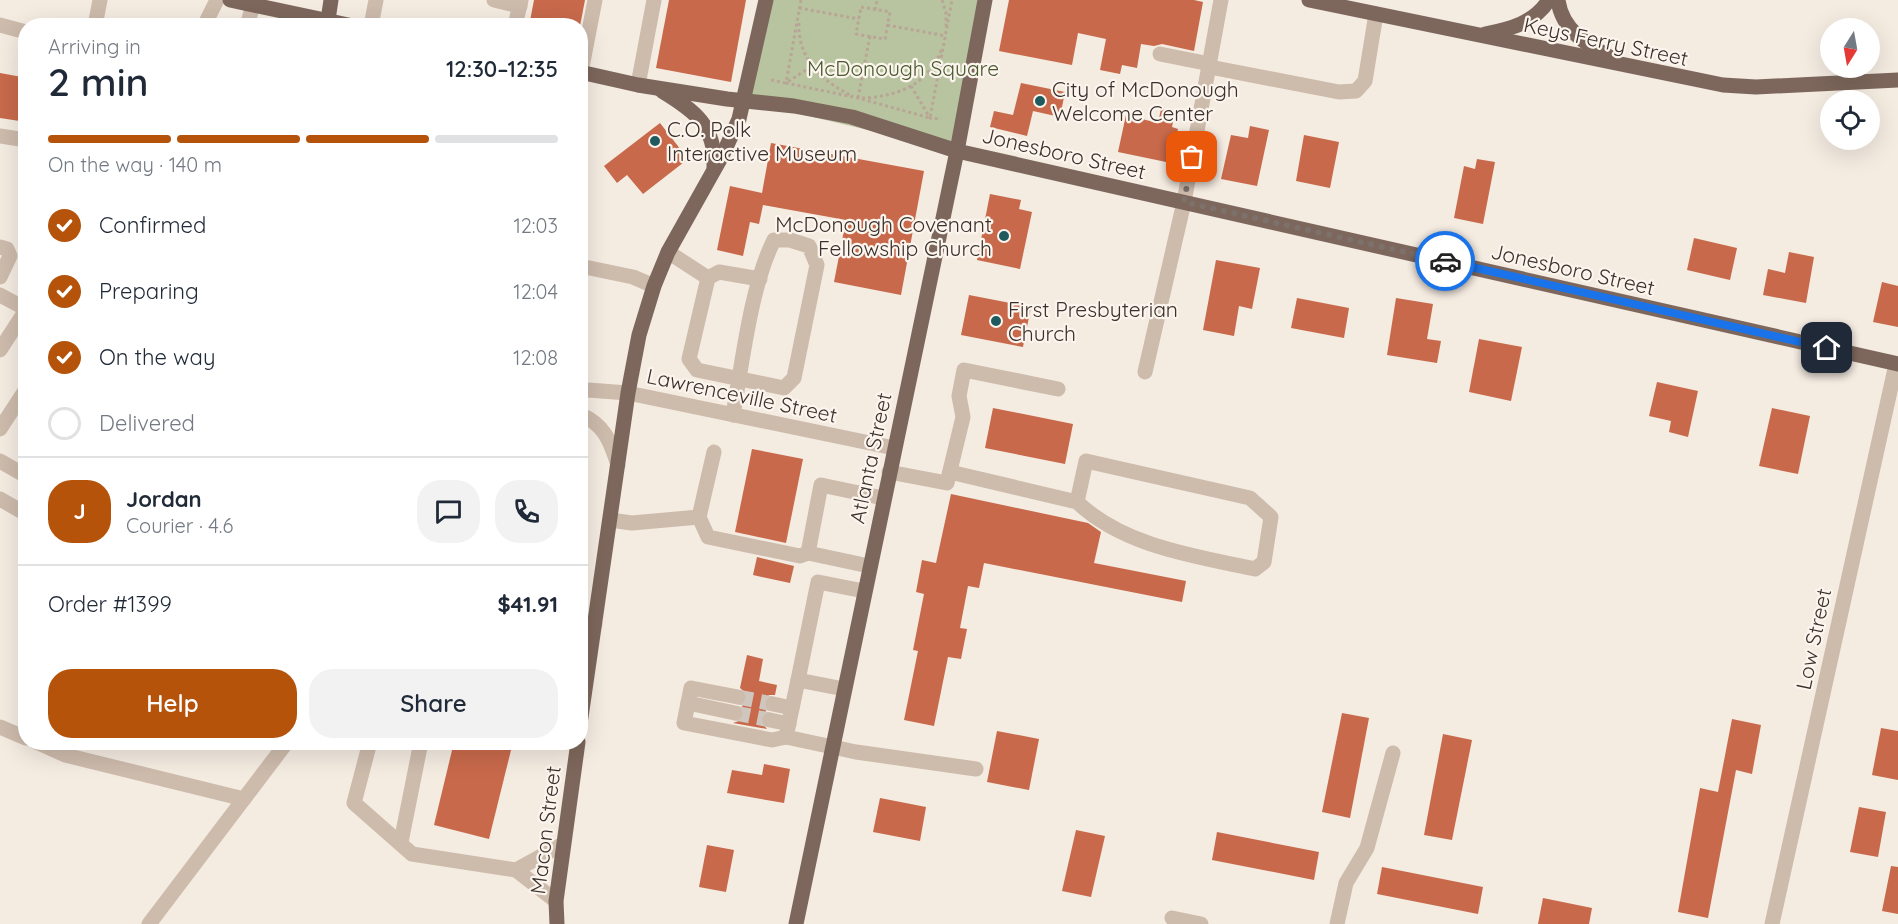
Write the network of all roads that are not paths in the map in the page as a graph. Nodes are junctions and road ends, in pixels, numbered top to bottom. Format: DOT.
graph roads {
  1 [pos="100,0"];
  2 [pos="217,0"];
  3 [pos="230,0"];
  4 [pos="331,0"];
  5 [pos="376,0"];
  6 [pos="494,0"];
  7 [pos="595,0"];
  8 [pos="654,0"];
  9 [pos="766,0"];
  10 [pos="985,0"];
  11 [pos="1221,0"];
  12 [pos="1309,0"];
  13 [pos="1549,0"];
  14 [pos="1558,0"];
  15 [pos="520,3"];
  16 [pos="253,5"];
  17 [pos="1376,14"];
  18 [pos="97,18"];
  19 [pos="208,18"];
  20 [pos="249,18"];
  21 [pos="308,18"];
  22 [pos="322,18"];
  23 [pos="373,18"];
  24 [pos="517,18"];
  25 [pos="0,25"];
  26 [pos="18,30"];
  27 [pos="1477,35"];
  28 [pos="588,36"];
  29 [pos="1161,54"];
  30 [pos="1210,65"];
  31 [pos="1626,67"];
  32 [pos="588,73"];
  33 [pos="1898,80"];
  34 [pos="638,84"];
  35 [pos="656,88"];
  36 [pos="745,101"];
  37 [pos="0,136"];
  38 [pos="18,139"];
  39 [pos="957,151"];
  40 [pos="714,170"];
  41 [pos="1184,202"];
  42 [pos="0,247"];
  43 [pos="668,252"];
  44 [pos="588,268"];
  45 [pos="0,277"];
  46 [pos="708,278"];
  47 [pos="760,279"];
  48 [pos="654,286"];
  49 [pos="0,295"];
  50 [pos="18,305"];
  51 [pos="18,322"];
  52 [pos="0,350"];
  53 [pos="1897,364"];
  54 [pos="1145,372"];
  55 [pos="739,380"];
  56 [pos="1058,389"];
  57 [pos="588,390"];
  58 [pos="628,393"];
  59 [pos="18,401"];
  60 [pos="733,415"];
  61 [pos="588,418"];
  62 [pos="0,429"];
  63 [pos="894,448"];
  64 [pos="714,452"];
  65 [pos="0,461"];
  66 [pos="618,465"];
  67 [pos="18,471"];
  68 [pos="889,472"];
  69 [pos="950,472"];
  70 [pos="883,498"];
  71 [pos="0,499"];
  72 [pos="1077,502"];
  73 [pos="18,509"];
  74 [pos="699,517"];
  75 [pos="610,520"];
  76 [pos="808,553"];
  77 [pos="869,566"];
  78 [pos="864,591"];
  79 [pos="595,624"];
  80 [pos="588,629"];
  81 [pos="588,664"];
  82 [pos="798,680"];
  83 [pos="844,689"];
  84 [pos="688,703"];
  85 [pos="772,712"];
  86 [pos="789,723"];
  87 [pos="0,727"];
  88 [pos="18,735"];
  89 [pos="832,747"];
  90 [pos="54,750"];
  91 [pos="281,750"];
  92 [pos="368,750"];
  93 [pos="419,750"];
  94 [pos="577,750"];
  95 [pos="1393,753"];
  96 [pos="975,769"];
  97 [pos="244,799"];
  98 [pos="401,842"];
  99 [pos="563,844"];
  100 [pos="516,870"];
  101 [pos="556,901"];
  102 [pos="1172,918"];
  103 [pos="149,924"];
  104 [pos="557,924"];
  105 [pos="796,924"];
  106 [pos="1201,924"];
  107 [pos="1337,924"];
  108 [pos="1772,924"];
  1 -- 18 [label="street"];
  2 -- 19 [label="street"];
  3 -- 16 [label="main road"];
  4 -- 22 [label="main road"];
  5 -- 23 [label="street"];
  6 -- 15 [label="street"];
  7 -- 28 [label="street"];
  8 -- 34 [label="street"];
  9 -- 36 [label="main road"];
  10 -- 39 [label="main road, Atlanta Street"];
  11 -- 30 [label="street"];
  12 -- 17 [label="main road, Keys Ferry Street"];
  13 -- 27 [label="main road"];
  14 -- 31 [label="main road"];
  15 -- 24 [label="street"];
  16 -- 20 [label="street"];
  16 -- 21 [label="main road"];
  17 -- 27 [label="main road, Keys Ferry Street"];
  17 -- 30 [label="street"];
  25 -- 26 [label="street"];
  27 -- 31 [label="main road, Keys Ferry Street"];
  29 -- 30 [label="street"];
  30 -- 41 [label="street"];
  31 -- 33 [label="main road, Keys Ferry Street"];
  32 -- 34 [label="main road"];
  34 -- 35 [label="main road"];
  35 -- 36 [label="main road, Jonesboro Street"];
  35 -- 40 [label="main road"];
  36 -- 39 [label="main road, Jonesboro Street"];
  36 -- 40 [label="main road"];
  37 -- 38 [label="street"];
  39 -- 41 [label="main road, Jonesboro Street"];
  39 -- 63 [label="main road, Atlanta Street"];
  40 -- 43 [label="main road"];
  41 -- 53 [label="main road, Jonesboro Street"];
  41 -- 54 [label="street"];
  42 -- 45 [label="street"];
  43 -- 46 [label="street"];
  43 -- 48 [label="main road"];
  44 -- 48 [label="street"];
  46 -- 47 [label="street"];
  46 -- 55 [label="street"];
  47 -- 55 [label="street"];
  47 -- 55 [label="street"];
  48 -- 58 [label="main road"];
  49 -- 50 [label="street"];
  51 -- 52 [label="street"];
  53 -- 108 [label="street, Low Street"];
  55 -- 60 [label="street"];
  56 -- 69 [label="street"];
  57 -- 58 [label="street, Lawrenceville Street"];
  58 -- 60 [label="street, Lawrenceville Street"];
  58 -- 66 [label="main road"];
  59 -- 62 [label="street"];
  60 -- 63 [label="street, Lawrenceville Street"];
  61 -- 66 [label="street"];
  63 -- 68 [label="main road, Atlanta Street"];
  64 -- 74 [label="street"];
  65 -- 67 [label="street"];
  66 -- 75 [label="main road"];
  68 -- 69 [label="street"];
  68 -- 70 [label="main road, Atlanta Street"];
  69 -- 72 [label="street"];
  70 -- 76 [label="street"];
  70 -- 77 [label="main road, Atlanta Street"];
  71 -- 73 [label="street"];
  72 -- 72 [label="street"];
  74 -- 75 [label="street"];
  74 -- 76 [label="street"];
  75 -- 79 [label="main road"];
  76 -- 77 [label="street"];
  77 -- 78 [label="main road, Atlanta Street"];
  78 -- 82 [label="street"];
  78 -- 83 [label="main road, Atlanta Street"];
  79 -- 80 [label="street"];
  79 -- 81 [label="main road"];
  82 -- 83 [label="street"];
  82 -- 86 [label="street"];
  83 -- 89 [label="main road, Atlanta Street"];
  84 -- 84 [label="street"];
  84 -- 86 [label="street"];
  85 -- 86 [label="street"];
  86 -- 89 [label="street"];
  87 -- 88 [label="street"];
  89 -- 96 [label="street"];
  89 -- 105 [label="main road, Atlanta Street"];
  90 -- 97 [label="street"];
  91 -- 97 [label="street"];
  92 -- 98 [label="street"];
  93 -- 98 [label="street"];
  94 -- 99 [label="main road, Macon Street"];
  95 -- 107 [label="street"];
  97 -- 103 [label="street"];
  98 -- 100 [label="street"];
  99 -- 100 [label="street"];
  99 -- 101 [label="main road, Macon Street"];
  100 -- 101 [label="street"];
  101 -- 104 [label="main road, Macon Street"];
  102 -- 106 [label="street"];
}
